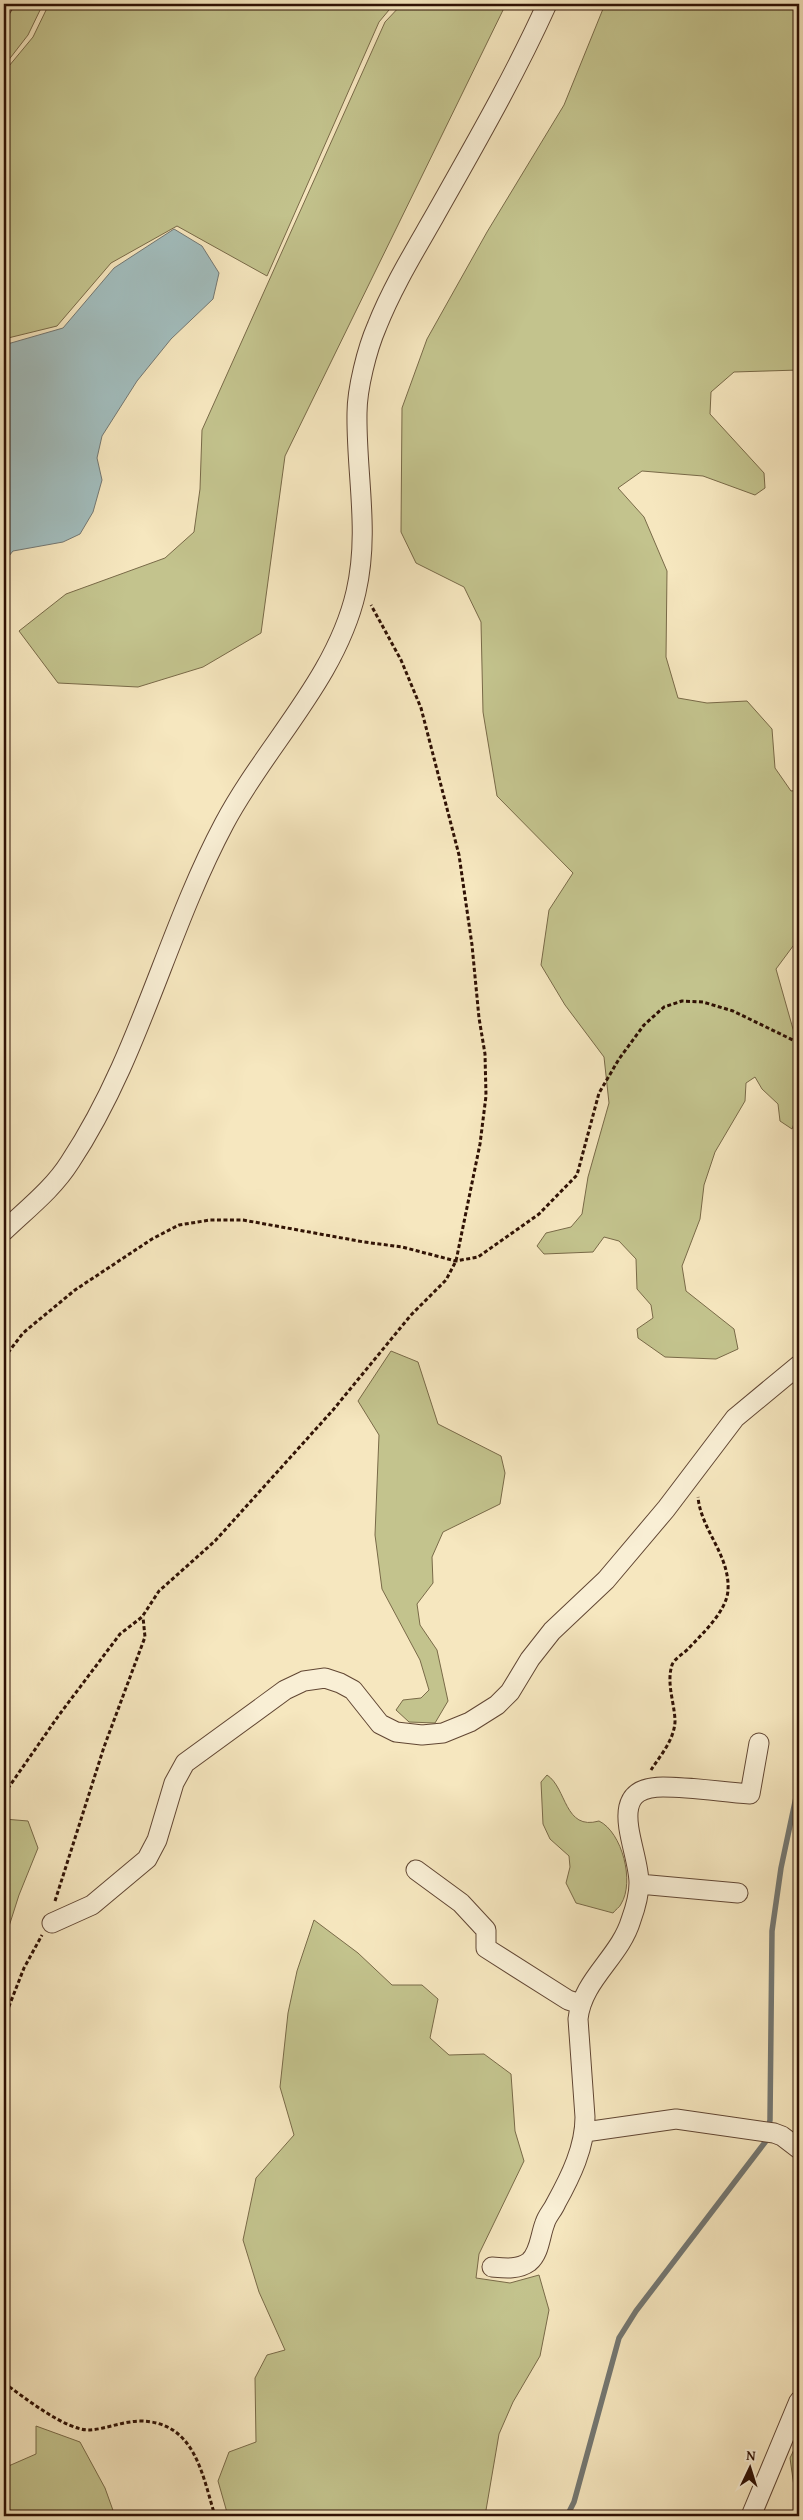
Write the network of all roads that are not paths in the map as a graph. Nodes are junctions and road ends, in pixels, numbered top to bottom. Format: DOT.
graph roads {
  1 [pos="9,4"];
  2 [pos="547,4"];
  3 [pos="4,12"];
  4 [pos="4,1231"];
  5 [pos="799,1365"];
  6 [pos="759,1743"];
  7 [pos="416,1870"];
  8 [pos="639,1884"];
  9 [pos="738,1893"];
  10 [pos="52,1924"];
  11 [pos="580,2004"];
  12 [pos="585,2132"];
  13 [pos="799,2149"];
  14 [pos="492,2267"];
  15 [pos="799,2401"];
  16 [pos="751,2516"];
  1 -- 3 [label="lane"];
  2 -- 4 [label="street"];
  5 -- 10 [label="street"];
  6 -- 8 [label="street"];
  7 -- 11 [label="street"];
  8 -- 9 [label="street"];
  8 -- 11 [label="street"];
  11 -- 12 [label="street"];
  12 -- 13 [label="street"];
  12 -- 14 [label="street"];
  15 -- 16 [label="street"];
}
